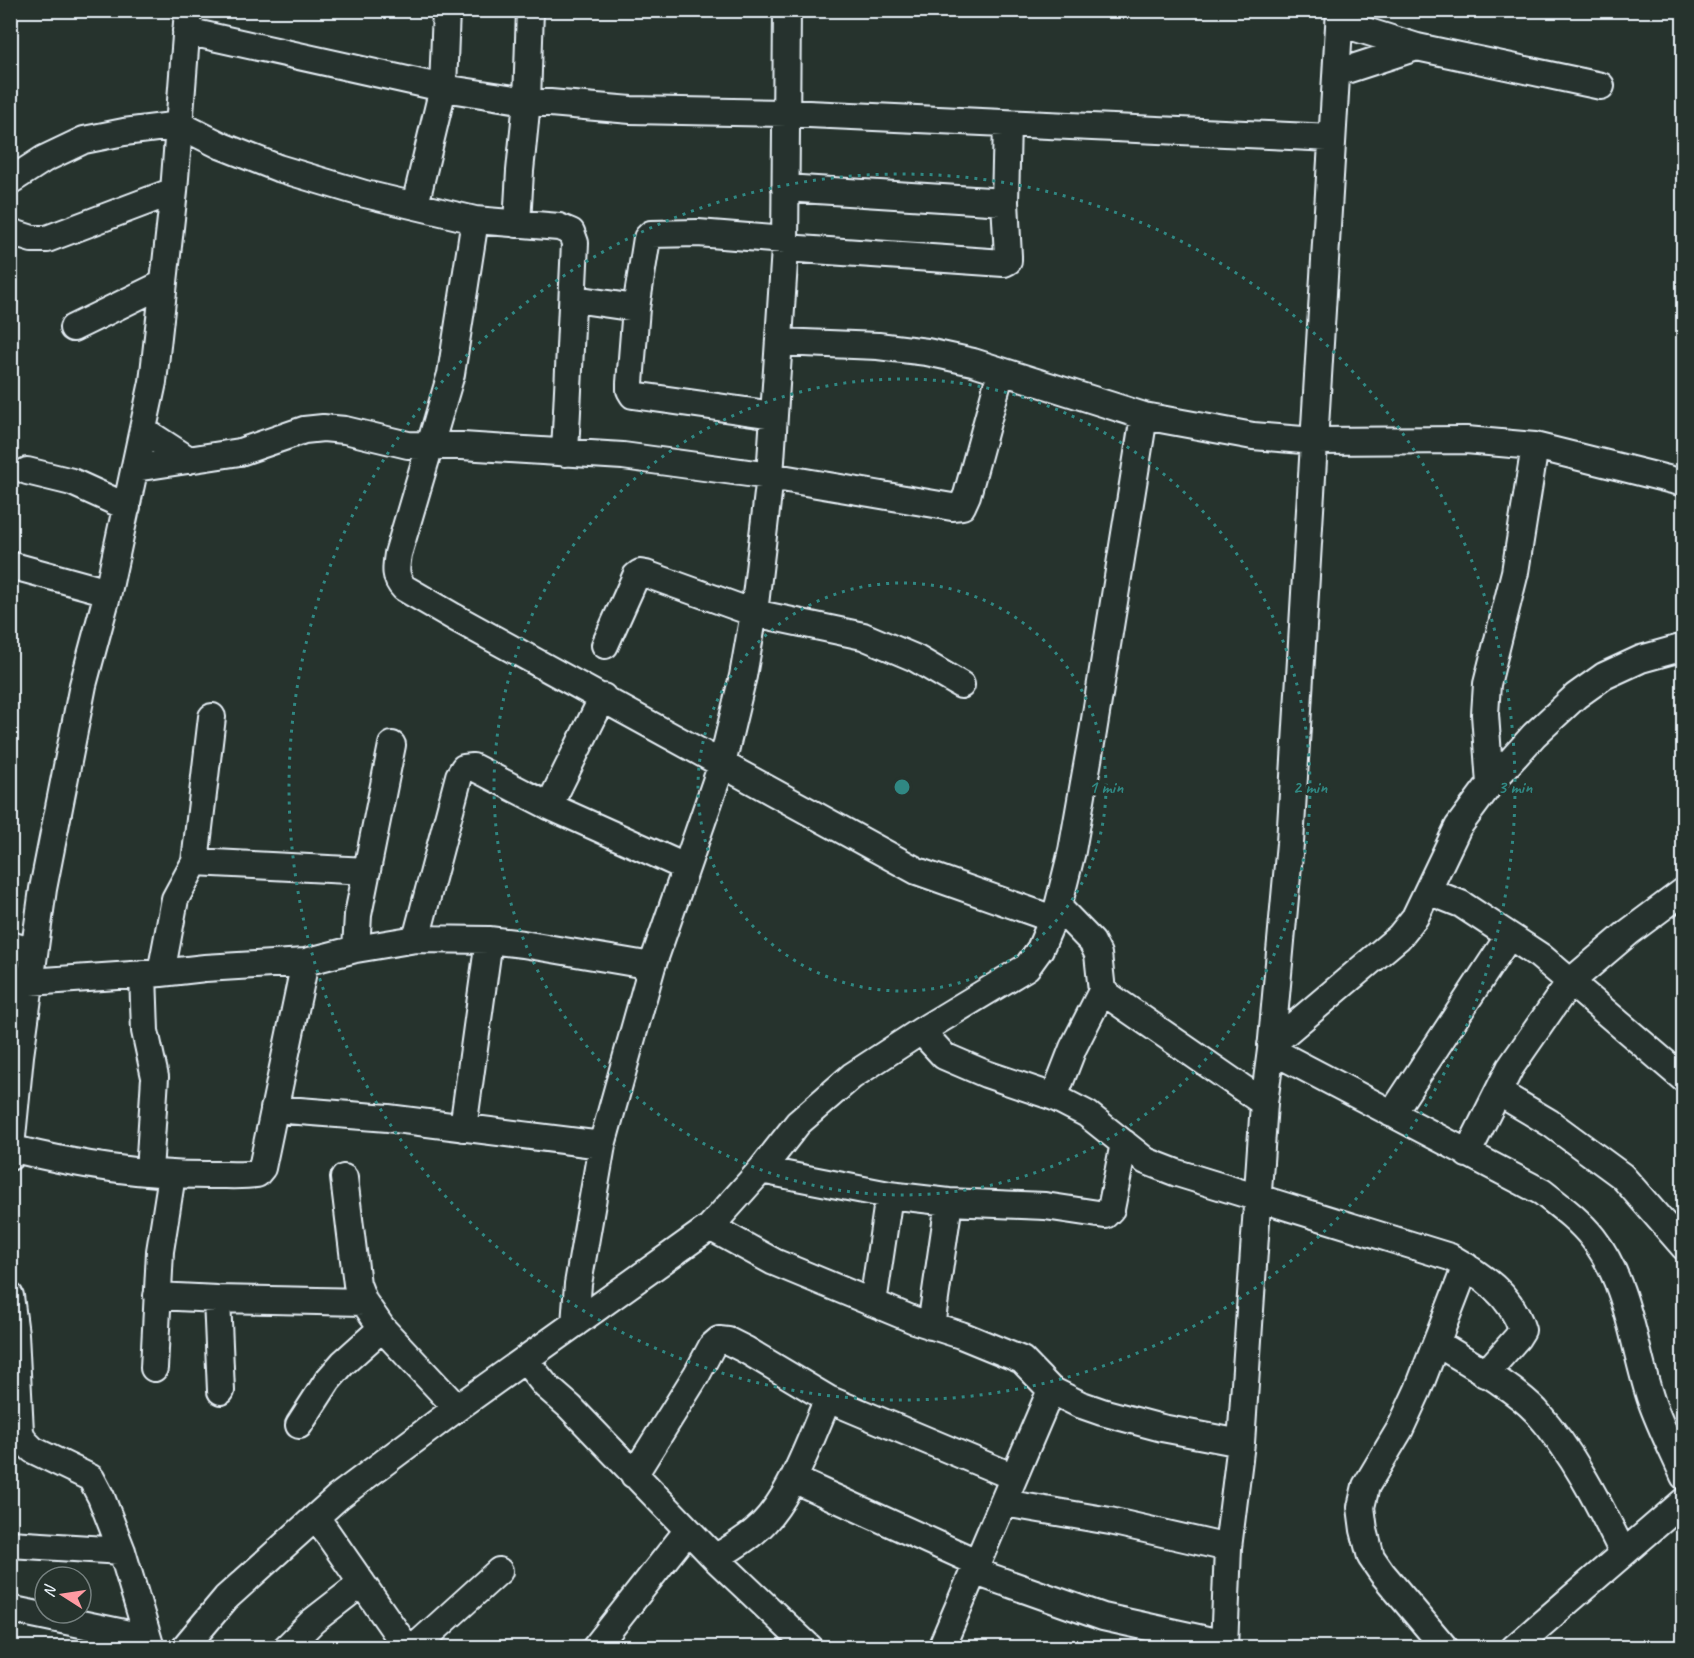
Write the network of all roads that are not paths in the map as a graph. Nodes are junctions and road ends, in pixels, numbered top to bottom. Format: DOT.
graph roads {
  1 [pos="446,10"];
  2 [pos="530,10"];
  3 [pos="787,10"];
  4 [pos="1340,17"];
  5 [pos="187,21"];
  6 [pos="1417,47"];
  7 [pos="1336,73"];
  8 [pos="1601,86"];
  9 [pos="443,88"];
  10 [pos="527,101"];
  11 [pos="787,113"];
  12 [pos="1007,124"];
  13 [pos="180,125"];
  14 [pos="1332,138"];
  15 [pos="10,181"];
  16 [pos="785,188"];
  17 [pos="174,191"];
  18 [pos="1005,202"];
  19 [pos="415,206"];
  20 [pos="475,220"];
  21 [pos="517,224"];
  22 [pos="10,232"];
  23 [pos="785,244"];
  24 [pos="163,284"];
  25 [pos="574,299"];
  26 [pos="636,308"];
  27 [pos="73,327"];
  28 [pos="779,342"];
  29 [pos="1001,371"];
  30 [pos="773,415"];
  31 [pos="1144,416"];
  32 [pos="143,430"];
  33 [pos="1315,441"];
  34 [pos="431,445"];
  35 [pos="1535,446"];
  36 [pos="565,453"];
  37 [pos="189,460"];
  38 [pos="135,468"];
  39 [pos="27,471"];
  40 [pos="770,476"];
  41 [pos="1683,483"];
  42 [pos="127,507"];
  43 [pos="10,564"];
  44 [pos="108,592"];
  45 [pos="754,613"];
  46 [pos="605,645"];
  47 [pos="1683,647"];
  48 [pos="961,685"];
  49 [pos="603,697"];
  50 [pos="212,717"];
  51 [pos="392,746"];
  52 [pos="722,764"];
  53 [pos="1490,784"];
  54 [pos="549,806"];
  55 [pos="195,862"];
  56 [pos="685,867"];
  57 [pos="367,871"];
  58 [pos="1428,891"];
  59 [pos="1683,891"];
  60 [pos="1055,913"];
  61 [pos="1509,936"];
  62 [pos="416,939"];
  63 [pos="489,940"];
  64 [pos="22,948"];
  65 [pos="356,949"];
  66 [pos="305,962"];
  67 [pos="652,966"];
  68 [pos="152,974"];
  69 [pos="30,982"];
  70 [pos="1569,983"];
  71 [pos="1102,991"];
  72 [pos="921,1031"];
  73 [pos="1271,1048"];
  74 [pos="15,1055"];
  75 [pos="1683,1079"];
  76 [pos="1498,1092"];
  77 [pos="1054,1097"];
  78 [pos="1264,1103"];
  79 [pos="274,1109"];
  80 [pos="1392,1114"];
  81 [pos="463,1128"];
  82 [pos="1124,1143"];
  83 [pos="603,1144"];
  84 [pos="11,1148"];
  85 [pos="1467,1154"];
  86 [pos="10,1156"];
  87 [pos="761,1170"];
  88 [pos="161,1174"];
  89 [pos="344,1179"];
  90 [pos="889,1195"];
  91 [pos="1257,1196"];
  92 [pos="949,1202"];
  93 [pos="710,1227"];
  94 [pos="1683,1247"];
  95 [pos="1466,1266"];
  96 [pos="10,1296"];
  97 [pos="157,1296"];
  98 [pos="217,1299"];
  99 [pos="364,1302"];
  100 [pos="873,1303"];
  101 [pos="575,1324"];
  102 [pos="931,1326"];
  103 [pos="382,1329"];
  104 [pos="13,1334"];
  105 [pos="1437,1343"];
  106 [pos="525,1360"];
  107 [pos="154,1368"];
  108 [pos="1485,1374"];
  109 [pos="1051,1390"];
  110 [pos="221,1391"];
  111 [pos="828,1399"];
  112 [pos="457,1408"];
  113 [pos="299,1425"];
  114 [pos="1241,1443"];
  115 [pos="633,1475"];
  116 [pos="1683,1476"];
  117 [pos="1014,1477"];
  118 [pos="793,1479"];
  119 [pos="1683,1501"];
  120 [pos="1004,1503"];
  121 [pos="316,1517"];
  122 [pos="688,1530"];
  123 [pos="10,1544"];
  124 [pos="1228,1548"];
  125 [pos="122,1551"];
  126 [pos="1623,1553"];
  127 [pos="715,1558"];
  128 [pos="974,1566"];
  129 [pos="499,1571"];
  130 [pos="362,1583"];
  131 [pos="14,1610"];
  132 [pos="150,1643"];
  133 [pos="802,1644"];
  134 [pos="1225,1646"];
  135 [pos="184,1647"];
  136 [pos="286,1647"];
  137 [pos="407,1647"];
  138 [pos="414,1647"];
  139 [pos="595,1647"];
  140 [pos="941,1647"];
  141 [pos="1445,1647"];
  142 [pos="1514,1647"];
  1 -- 9 [label="street"];
  2 -- 10 [label="street"];
  3 -- 11 [label="street"];
  4 -- 6 [label="street"];
  4 -- 7 [label="street"];
  5 -- 9 [label="street"];
  5 -- 13 [label="street"];
  6 -- 7 [label="street"];
  6 -- 8 [label="street"];
  7 -- 14 [label="street"];
  9 -- 10 [label="street"];
  9 -- 19 [label="street"];
  10 -- 11 [label="street"];
  10 -- 21 [label="street"];
  11 -- 12 [label="street"];
  11 -- 16 [label="street"];
  12 -- 14 [label="street"];
  12 -- 18 [label="street"];
  13 -- 15 [label="street"];
  13 -- 17 [label="street"];
  13 -- 19 [label="street"];
  14 -- 33 [label="street"];
  16 -- 18 [label="street"];
  16 -- 23 [label="street"];
  17 -- 22 [label="street"];
  17 -- 24 [label="street"];
  18 -- 23 [label="street"];
  19 -- 20 [label="street"];
  20 -- 21 [label="street"];
  20 -- 34 [label="street"];
  21 -- 25 [label="street"];
  23 -- 26 [label="street"];
  23 -- 28 [label="street"];
  24 -- 27 [label="street"];
  24 -- 32 [label="street"];
  25 -- 26 [label="street"];
  25 -- 36 [label="street"];
  26 -- 30 [label="street"];
  28 -- 29 [label="street"];
  28 -- 30 [label="street"];
  29 -- 31 [label="street"];
  29 -- 40 [label="street"];
  30 -- 40 [label="street"];
  31 -- 33 [label="street"];
  31 -- 60 [label="street"];
  32 -- 37 [label="street"];
  32 -- 38 [label="street"];
  33 -- 35 [label="street"];
  33 -- 73 [label="street"];
  34 -- 36 [label="street"];
  34 -- 37 [label="street"];
  34 -- 49 [label="street"];
  35 -- 41 [label="street"];
  35 -- 53 [label="street"];
  36 -- 40 [label="street"];
  37 -- 38 [label="street"];
  38 -- 42 [label="street"];
  39 -- 42 [label="street"];
  40 -- 45 [label="street"];
  42 -- 44 [label="street"];
  43 -- 44 [label="street"];
  44 -- 64 [label="street"];
  45 -- 46 [label="street"];
  45 -- 48 [label="street"];
  45 -- 52 [label="street"];
  47 -- 53 [label="street"];
  49 -- 52 [label="street"];
  49 -- 54 [label="street"];
  50 -- 55 [label="street"];
  51 -- 57 [label="street"];
  52 -- 56 [label="street"];
  52 -- 60 [label="street"];
  53 -- 58 [label="street"];
  54 -- 56 [label="street"];
  54 -- 62 [label="street"];
  55 -- 57 [label="street"];
  55 -- 68 [label="street"];
  56 -- 67 [label="street"];
  57 -- 65 [label="street"];
  58 -- 61 [label="street"];
  58 -- 73 [label="street"];
  59 -- 70 [label="street"];
  60 -- 71 [label="street"];
  60 -- 72 [label="street"];
  61 -- 70 [label="street"];
  61 -- 80 [label="street"];
  62 -- 63 [label="street"];
  62 -- 65 [label="street"];
  63 -- 67 [label="street"];
  63 -- 81 [label="street"];
  64 -- 69 [label="street"];
  65 -- 66 [label="street"];
  66 -- 68 [label="street"];
  66 -- 79 [label="street"];
  67 -- 83 [label="street"];
  68 -- 69 [label="street"];
  68 -- 88 [label="street"];
  69 -- 74 [label="street"];
  70 -- 75 [label="street"];
  70 -- 76 [label="street"];
  71 -- 77 [label="street"];
  71 -- 78 [label="street"];
  72 -- 77 [label="street"];
  72 -- 87 [label="street"];
  73 -- 78 [label="street"];
  73 -- 80 [label="street"];
  74 -- 84 [label="street"];
  76 -- 85 [label="street"];
  76 -- 94 [label="street"];
  77 -- 82 [label="street"];
  78 -- 91 [label="street"];
  79 -- 81 [label="street"];
  79 -- 88 [label="street"];
  80 -- 85 [label="street"];
  81 -- 83 [label="street"];
  82 -- 91 [label="street"];
  82 -- 92 [label="street"];
  83 -- 101 [label="street"];
  84 -- 86 [label="street"];
  84 -- 88 [label="street"];
  85 -- 116 [label="street"];
  87 -- 90 [label="street"];
  87 -- 93 [label="street"];
  88 -- 97 [label="street"];
  89 -- 99 [label="street"];
  90 -- 92 [label="street"];
  90 -- 100 [label="street"];
  91 -- 95 [label="street"];
  91 -- 114 [label="street"];
  92 -- 102 [label="street"];
  93 -- 100 [label="street"];
  93 -- 101 [label="street"];
  95 -- 105 [label="street"];
  95 -- 108 [label="street"];
  96 -- 104 [label="street"];
  97 -- 98 [label="street"];
  97 -- 107 [label="street"];
  98 -- 99 [label="street"];
  98 -- 110 [label="street"];
  99 -- 103 [label="street"];
  100 -- 102 [label="street"];
  101 -- 106 [label="street"];
  102 -- 109 [label="street"];
  103 -- 112 [label="street"];
  103 -- 113 [label="street"];
  104 -- 125 [label="street"];
  105 -- 108 [label="street"];
  105 -- 141 [label="street"];
  106 -- 112 [label="street"];
  106 -- 115 [label="street"];
  108 -- 126 [label="street"];
  109 -- 114 [label="street"];
  109 -- 117 [label="street"];
  111 -- 115 [label="street"];
  111 -- 117 [label="street"];
  111 -- 118 [label="street"];
  112 -- 121 [label="street"];
  114 -- 124 [label="street"];
  115 -- 122 [label="street"];
  117 -- 120 [label="street"];
  118 -- 127 [label="street"];
  118 -- 128 [label="street"];
  119 -- 126 [label="street"];
  120 -- 124 [label="street"];
  120 -- 128 [label="street"];
  121 -- 130 [label="street"];
  121 -- 135 [label="street"];
  122 -- 127 [label="street"];
  122 -- 139 [label="street"];
  123 -- 125 [label="street"];
  124 -- 134 [label="street"];
  125 -- 132 [label="street"];
  126 -- 142 [label="street"];
  127 -- 133 [label="street"];
  128 -- 134 [label="street"];
  128 -- 140 [label="street"];
  129 -- 138 [label="street"];
  130 -- 136 [label="street"];
  130 -- 137 [label="street"];
  131 -- 132 [label="street"];
}
